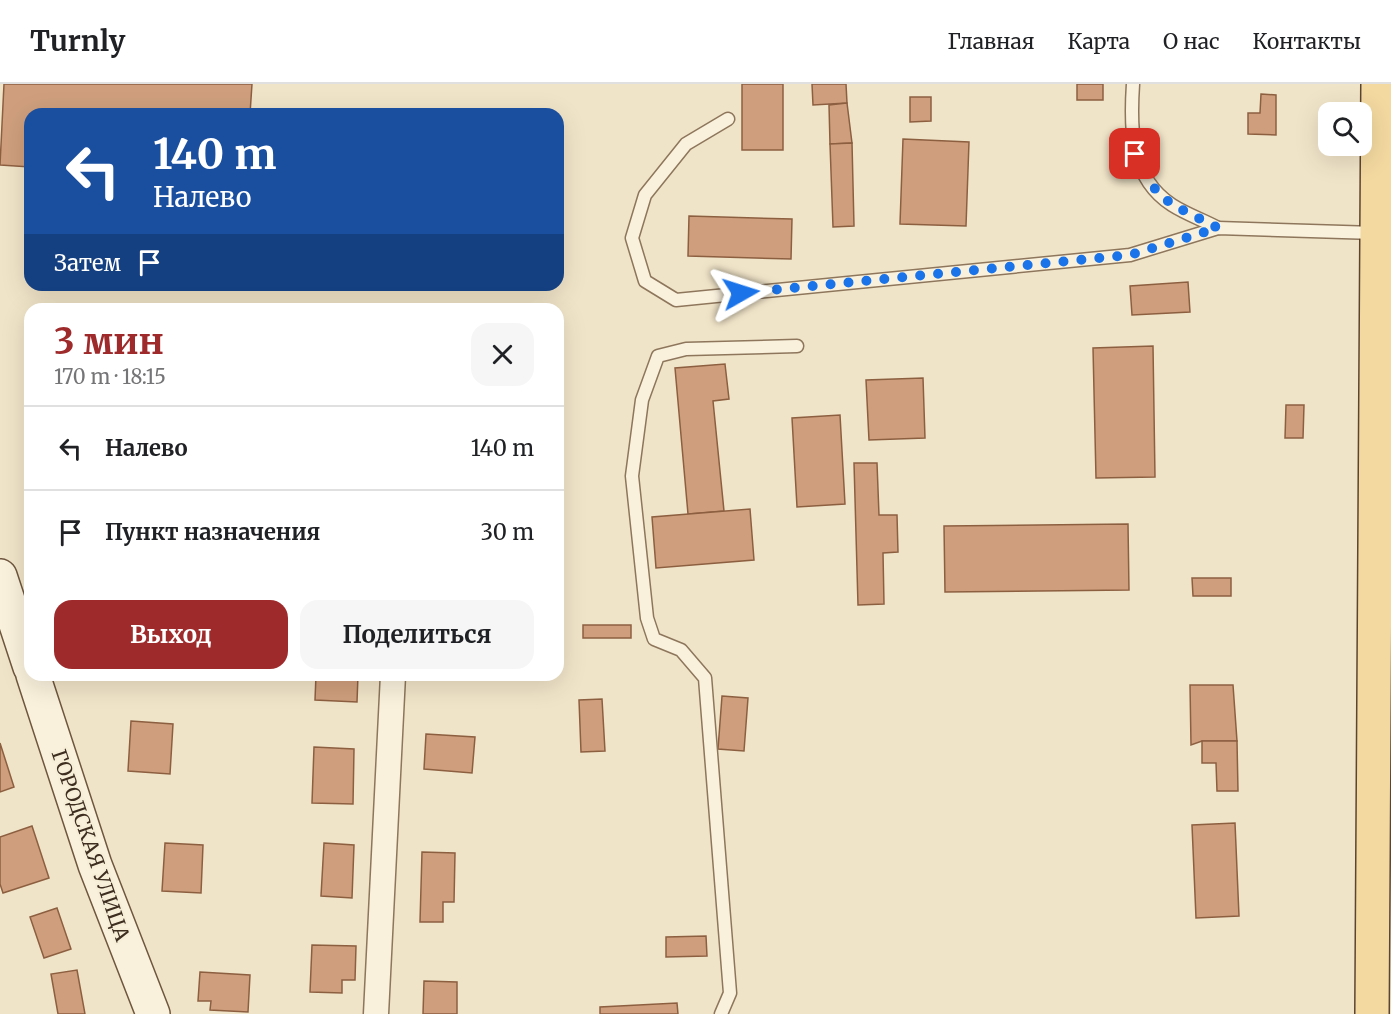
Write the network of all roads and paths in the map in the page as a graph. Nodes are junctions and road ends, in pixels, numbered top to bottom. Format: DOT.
graph roads {
  1 [pos="1133,84"];
  2 [pos="1378,84"];
  3 [pos="728,119"];
  4 [pos="1218,228"];
  5 [pos="1376,233"];
  6 [pos="797,346"];
  7 [pos="0,576"];
  8 [pos="24,649"];
  9 [pos="35,681"];
  10 [pos="393,681"];
  11 [pos="1381,694"];
  12 [pos="153,1014"];
  13 [pos="376,1014"];
  14 [pos="722,1014"];
  15 [pos="1372,1014"];
  1 -- 4 [label="lane"];
  2 -- 5 [label="main road"];
  3 -- 4 [label="lane"];
  4 -- 5 [label="lane"];
  5 -- 11 [label="main road"];
  6 -- 14 [label="lane"];
  7 -- 8 [label="street"];
  9 -- 12 [label="street, ГОРОДСКАЯ УЛИЦА"];
  10 -- 13 [label="street"];
  11 -- 15 [label="main road"];
}
